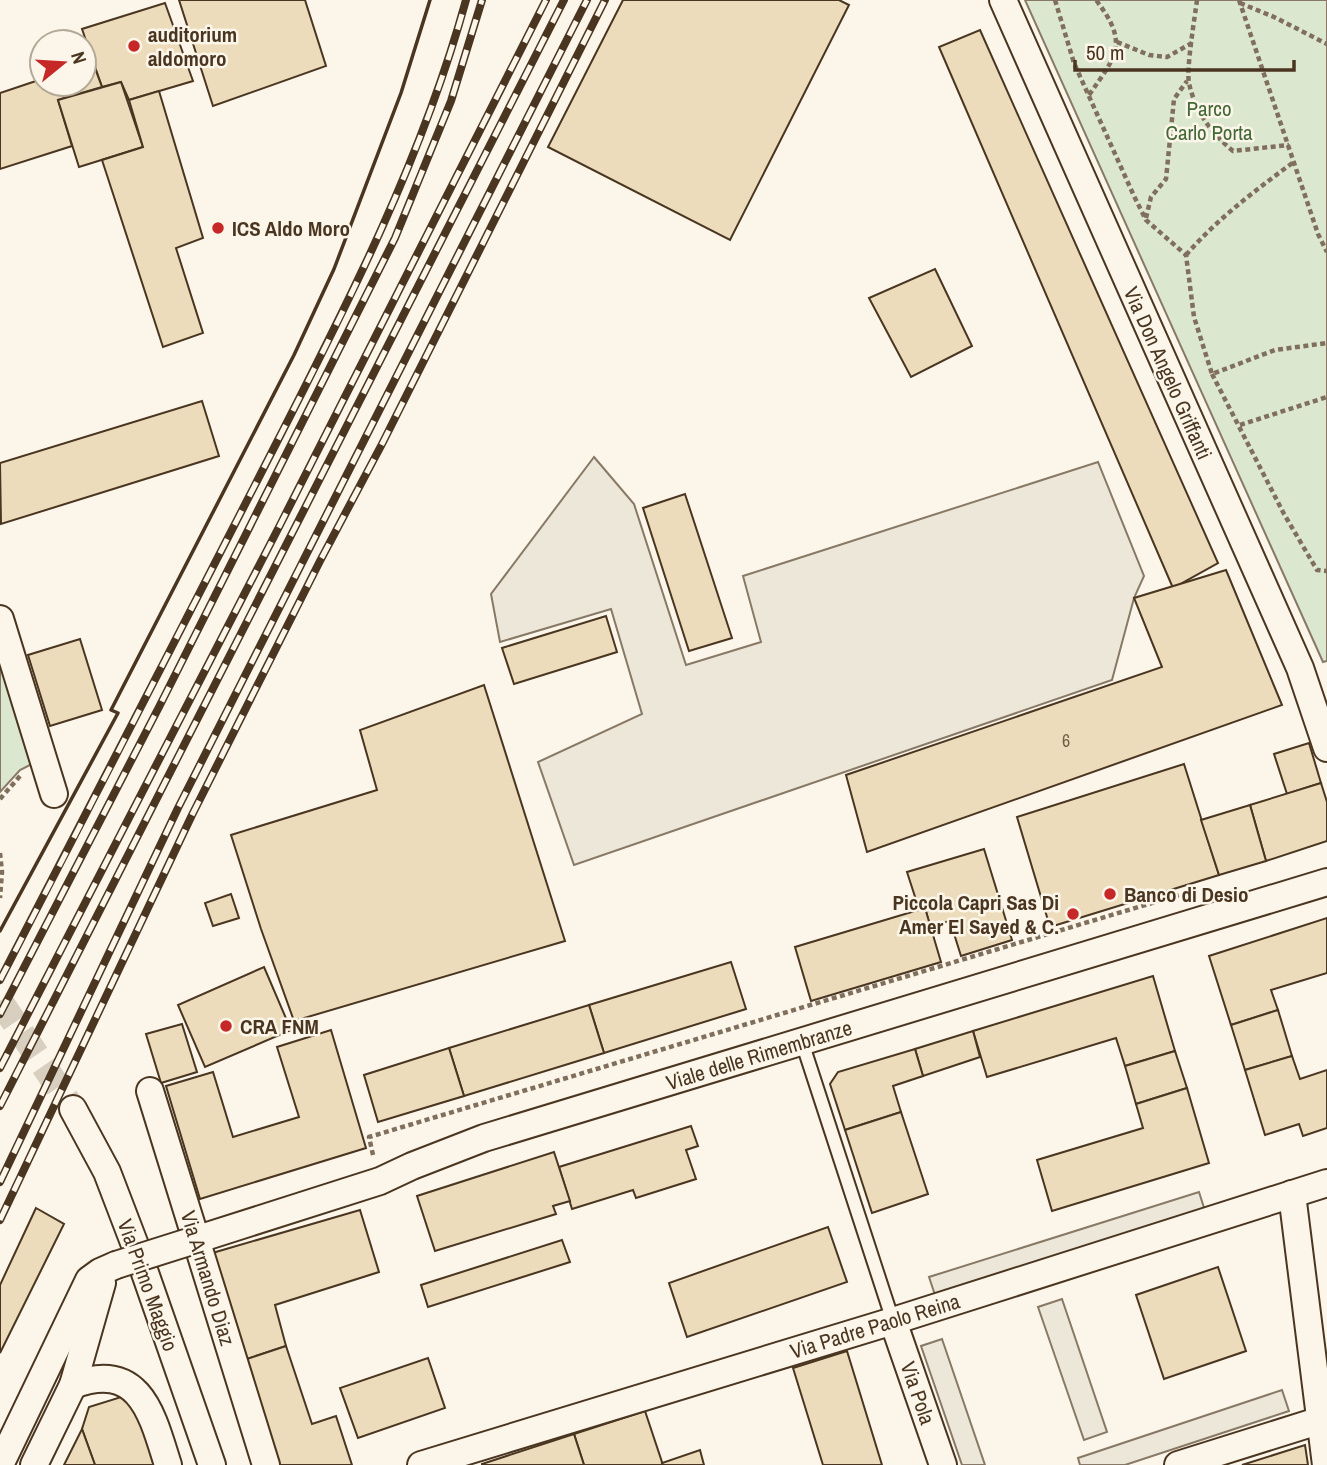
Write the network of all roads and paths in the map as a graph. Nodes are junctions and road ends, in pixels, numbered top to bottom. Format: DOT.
graph roads {
  1 [pos="1003,0"];
  2 [pos="1055,0"];
  3 [pos="1096,0"];
  4 [pos="1197,0"];
  5 [pos="1239,1"];
  6 [pos="1117,42"];
  7 [pos="1192,43"];
  8 [pos="1327,44"];
  9 [pos="1188,80"];
  10 [pos="1089,96"];
  11 [pos="1289,145"];
  12 [pos="1295,161"];
  13 [pos="1146,220"];
  14 [pos="1327,252"];
  15 [pos="1186,255"];
  16 [pos="1327,343"];
  17 [pos="1212,374"];
  18 [pos="1327,397"];
  19 [pos="1240,425"];
  20 [pos="1327,571"];
  21 [pos="0,619"];
  22 [pos="1327,748"];
  23 [pos="54,794"];
  24 [pos="0,853"];
  25 [pos="1327,882"];
  26 [pos="0,898"];
  27 [pos="802,1042"];
  28 [pos="150,1091"];
  29 [pos="73,1109"];
  30 [pos="1327,1183"];
  31 [pos="1292,1194"];
  32 [pos="195,1240"];
  33 [pos="116,1265"];
  34 [pos="893,1321"];
  35 [pos="73,1385"];
  36 [pos="1318,1421"];
  37 [pos="0,1465"];
  38 [pos="34,1465"];
  39 [pos="168,1465"];
  40 [pos="212,1465"];
  41 [pos="266,1465"];
  42 [pos="421,1465"];
  43 [pos="943,1465"];
  44 [pos="1178,1465"];
  45 [pos="1326,1465"];
  1 -- 22 [label="street, Via Don Angelo Griffanti"];
  2 -- 10 [label="path"];
  3 -- 6 [label="path"];
  4 -- 7 [label="path"];
  5 -- 8 [label="path"];
  5 -- 11 [label="path"];
  6 -- 7 [label="path"];
  6 -- 10 [label="path"];
  7 -- 9 [label="path"];
  9 -- 11 [label="path"];
  9 -- 13 [label="path"];
  10 -- 13 [label="path"];
  11 -- 12 [label="path"];
  12 -- 14 [label="path"];
  12 -- 15 [label="path"];
  13 -- 15 [label="path"];
  15 -- 17 [label="path"];
  16 -- 17 [label="path"];
  17 -- 19 [label="path"];
  18 -- 19 [label="path"];
  19 -- 20 [label="path"];
  21 -- 23 [label="street"];
  24 -- 26 [label="path"];
  25 -- 27 [label="street, Viale delle Rimembranze"];
  27 -- 32 [label="street, Viale delle Rimembranze"];
  27 -- 34 [label="lane"];
  28 -- 32 [label="street, Via Armando Diaz"];
  29 -- 40 [label="street, Via Primo Maggio"];
  30 -- 31 [label="street, Via Padre Paolo Reina"];
  31 -- 34 [label="street, Via Padre Paolo Reina"];
  31 -- 36 [label="street"];
  32 -- 33 [label="street, Viale delle Rimembranze, bridge"];
  32 -- 41 [label="street, Via Armando Diaz"];
  33 -- 35 [label="street"];
  33 -- 37 [label="street, Viale delle Rimembranze"];
  34 -- 42 [label="street, Via Padre Paolo Reina"];
  34 -- 43 [label="street, Via Pola"];
  35 -- 38 [label="street"];
  35 -- 39 [label="street"];
  36 -- 44 [label="street"];
  36 -- 45 [label="street"];
}
